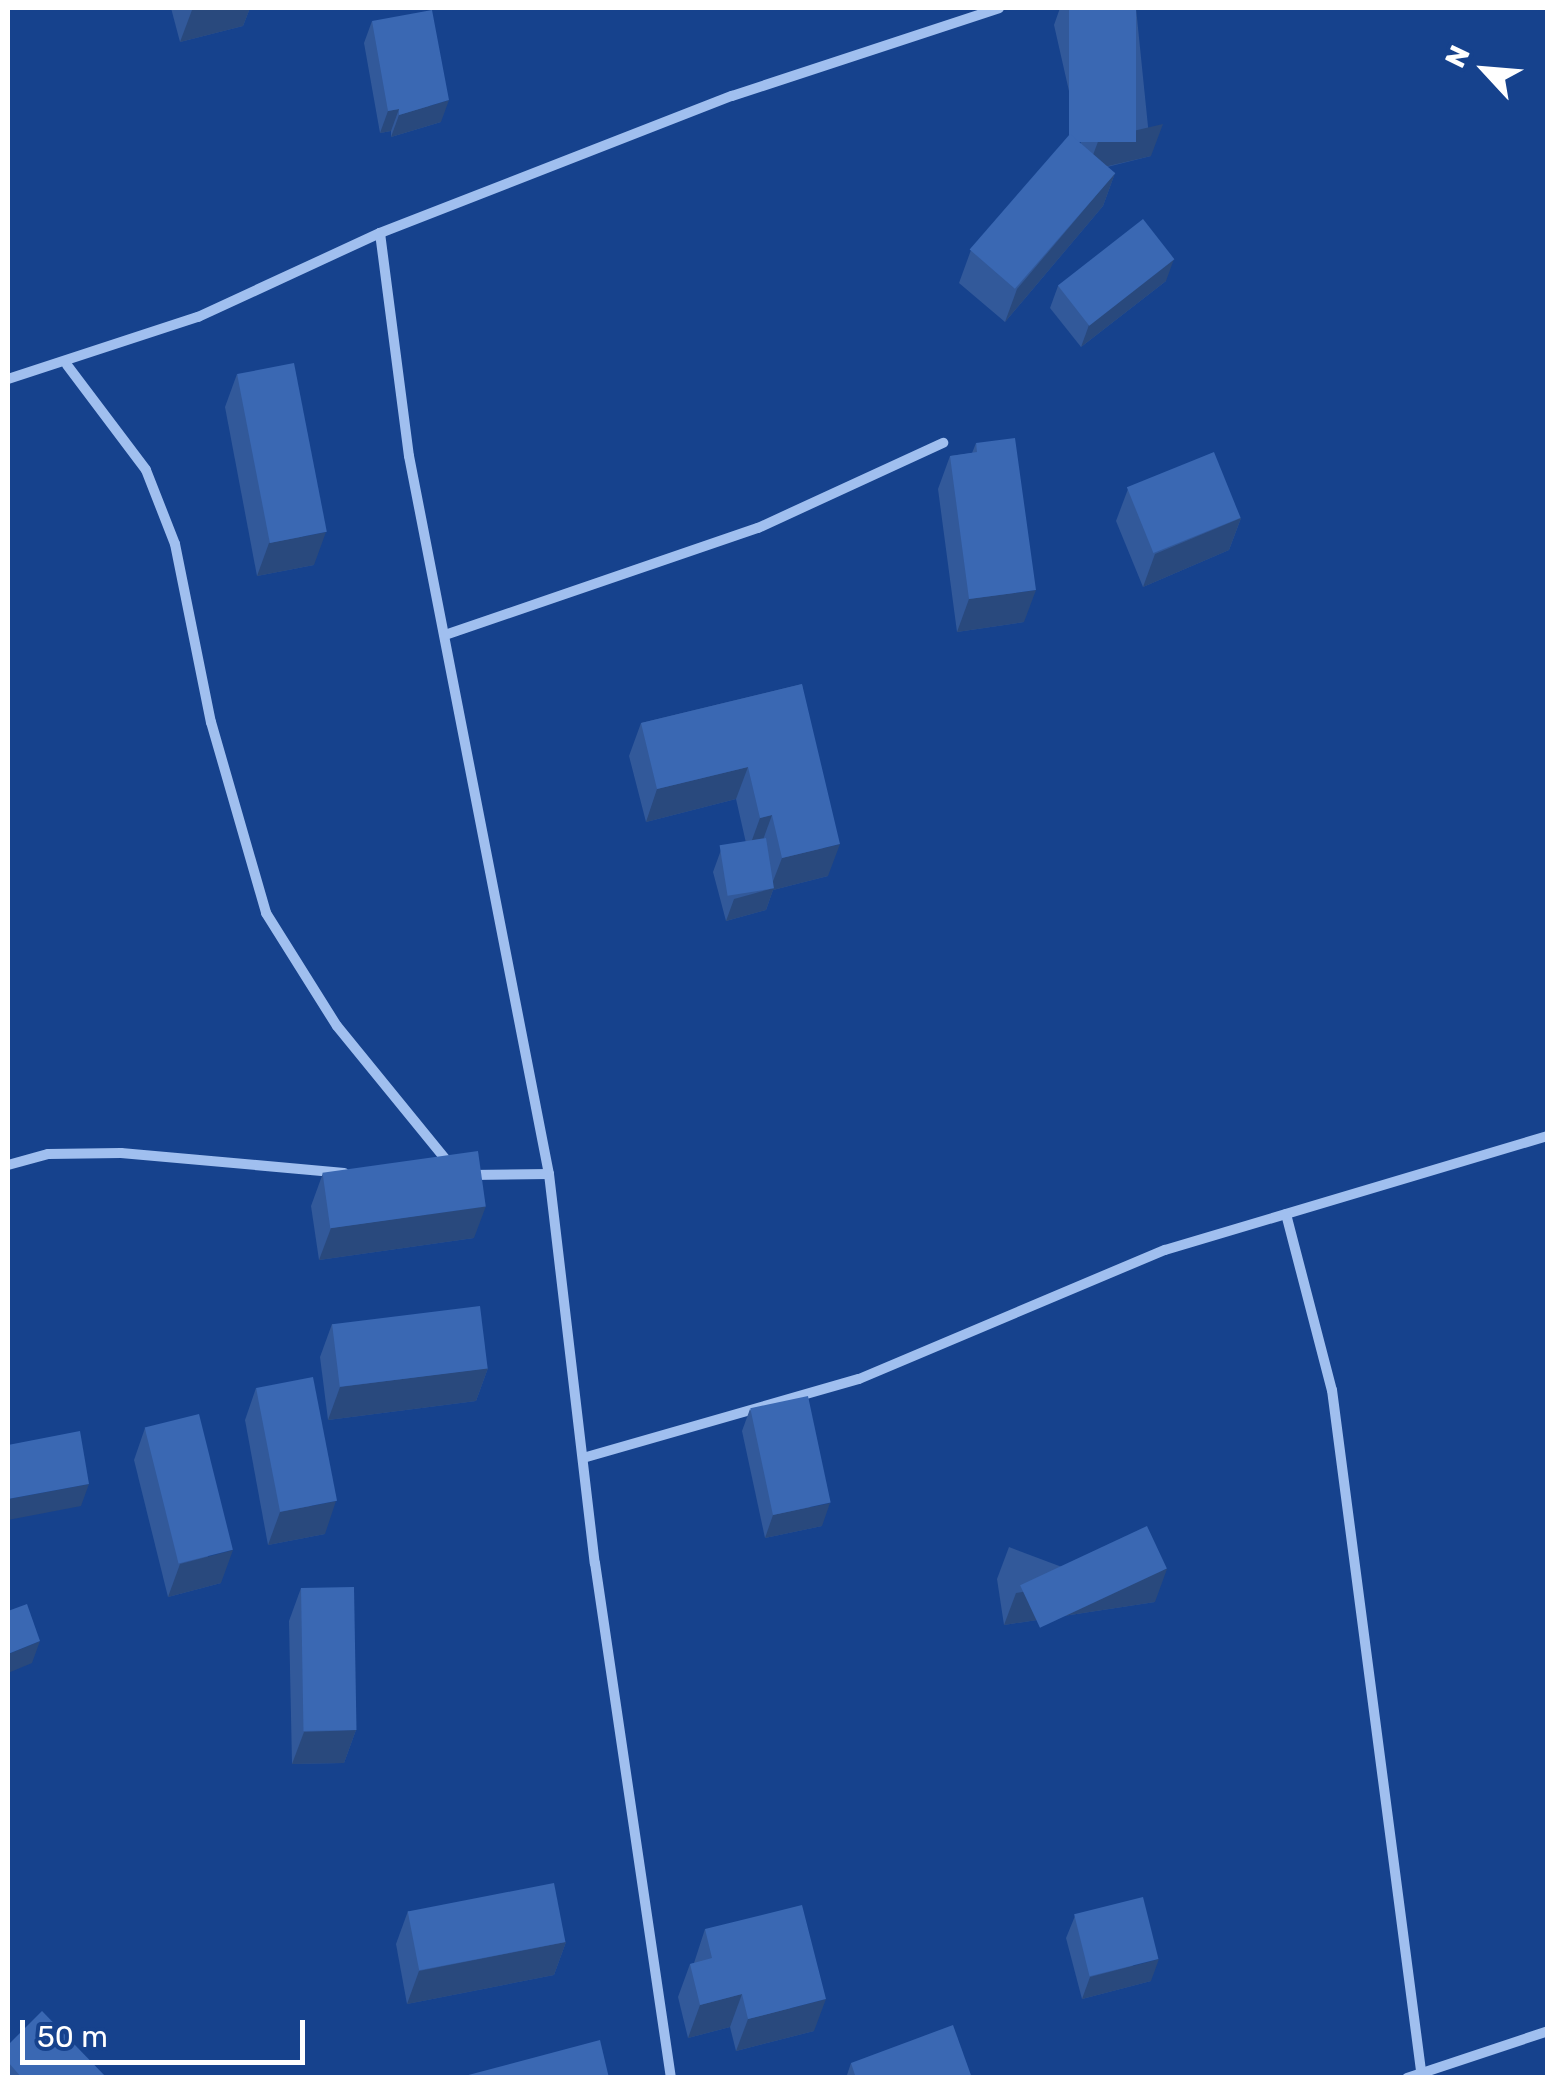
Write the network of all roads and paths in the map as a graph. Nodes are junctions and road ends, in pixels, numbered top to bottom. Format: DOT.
graph roads {
  1 [pos="999,8"];
  2 [pos="380,232"];
  3 [pos="67,365"];
  4 [pos="8,379"];
  5 [pos="943,443"];
  6 [pos="445,635"];
  7 [pos="1548,1136"];
  8 [pos="8,1165"];
  9 [pos="549,1174"];
  10 [pos="368,1175"];
  11 [pos="441,1175"];
  12 [pos="459,1175"];
  13 [pos="1286,1214"];
  14 [pos="582,1458"];
  15 [pos="1548,2031"];
  16 [pos="1422,2075"];
  17 [pos="670,2078"];
  18 [pos="1407,2078"];
  1 -- 2 [label="street"];
  2 -- 3 [label="street"];
  2 -- 6 [label="street"];
  3 -- 4 [label="street"];
  3 -- 12 [label="street"];
  5 -- 6 [label="street"];
  6 -- 9 [label="street"];
  7 -- 13 [label="street"];
  8 -- 10 [label="street"];
  9 -- 12 [label="street"];
  9 -- 14 [label="street"];
  11 -- 12 [label="street"];
  13 -- 14 [label="street"];
  13 -- 16 [label="street"];
  14 -- 17 [label="street"];
  15 -- 16 [label="street"];
  16 -- 18 [label="street"];
}
